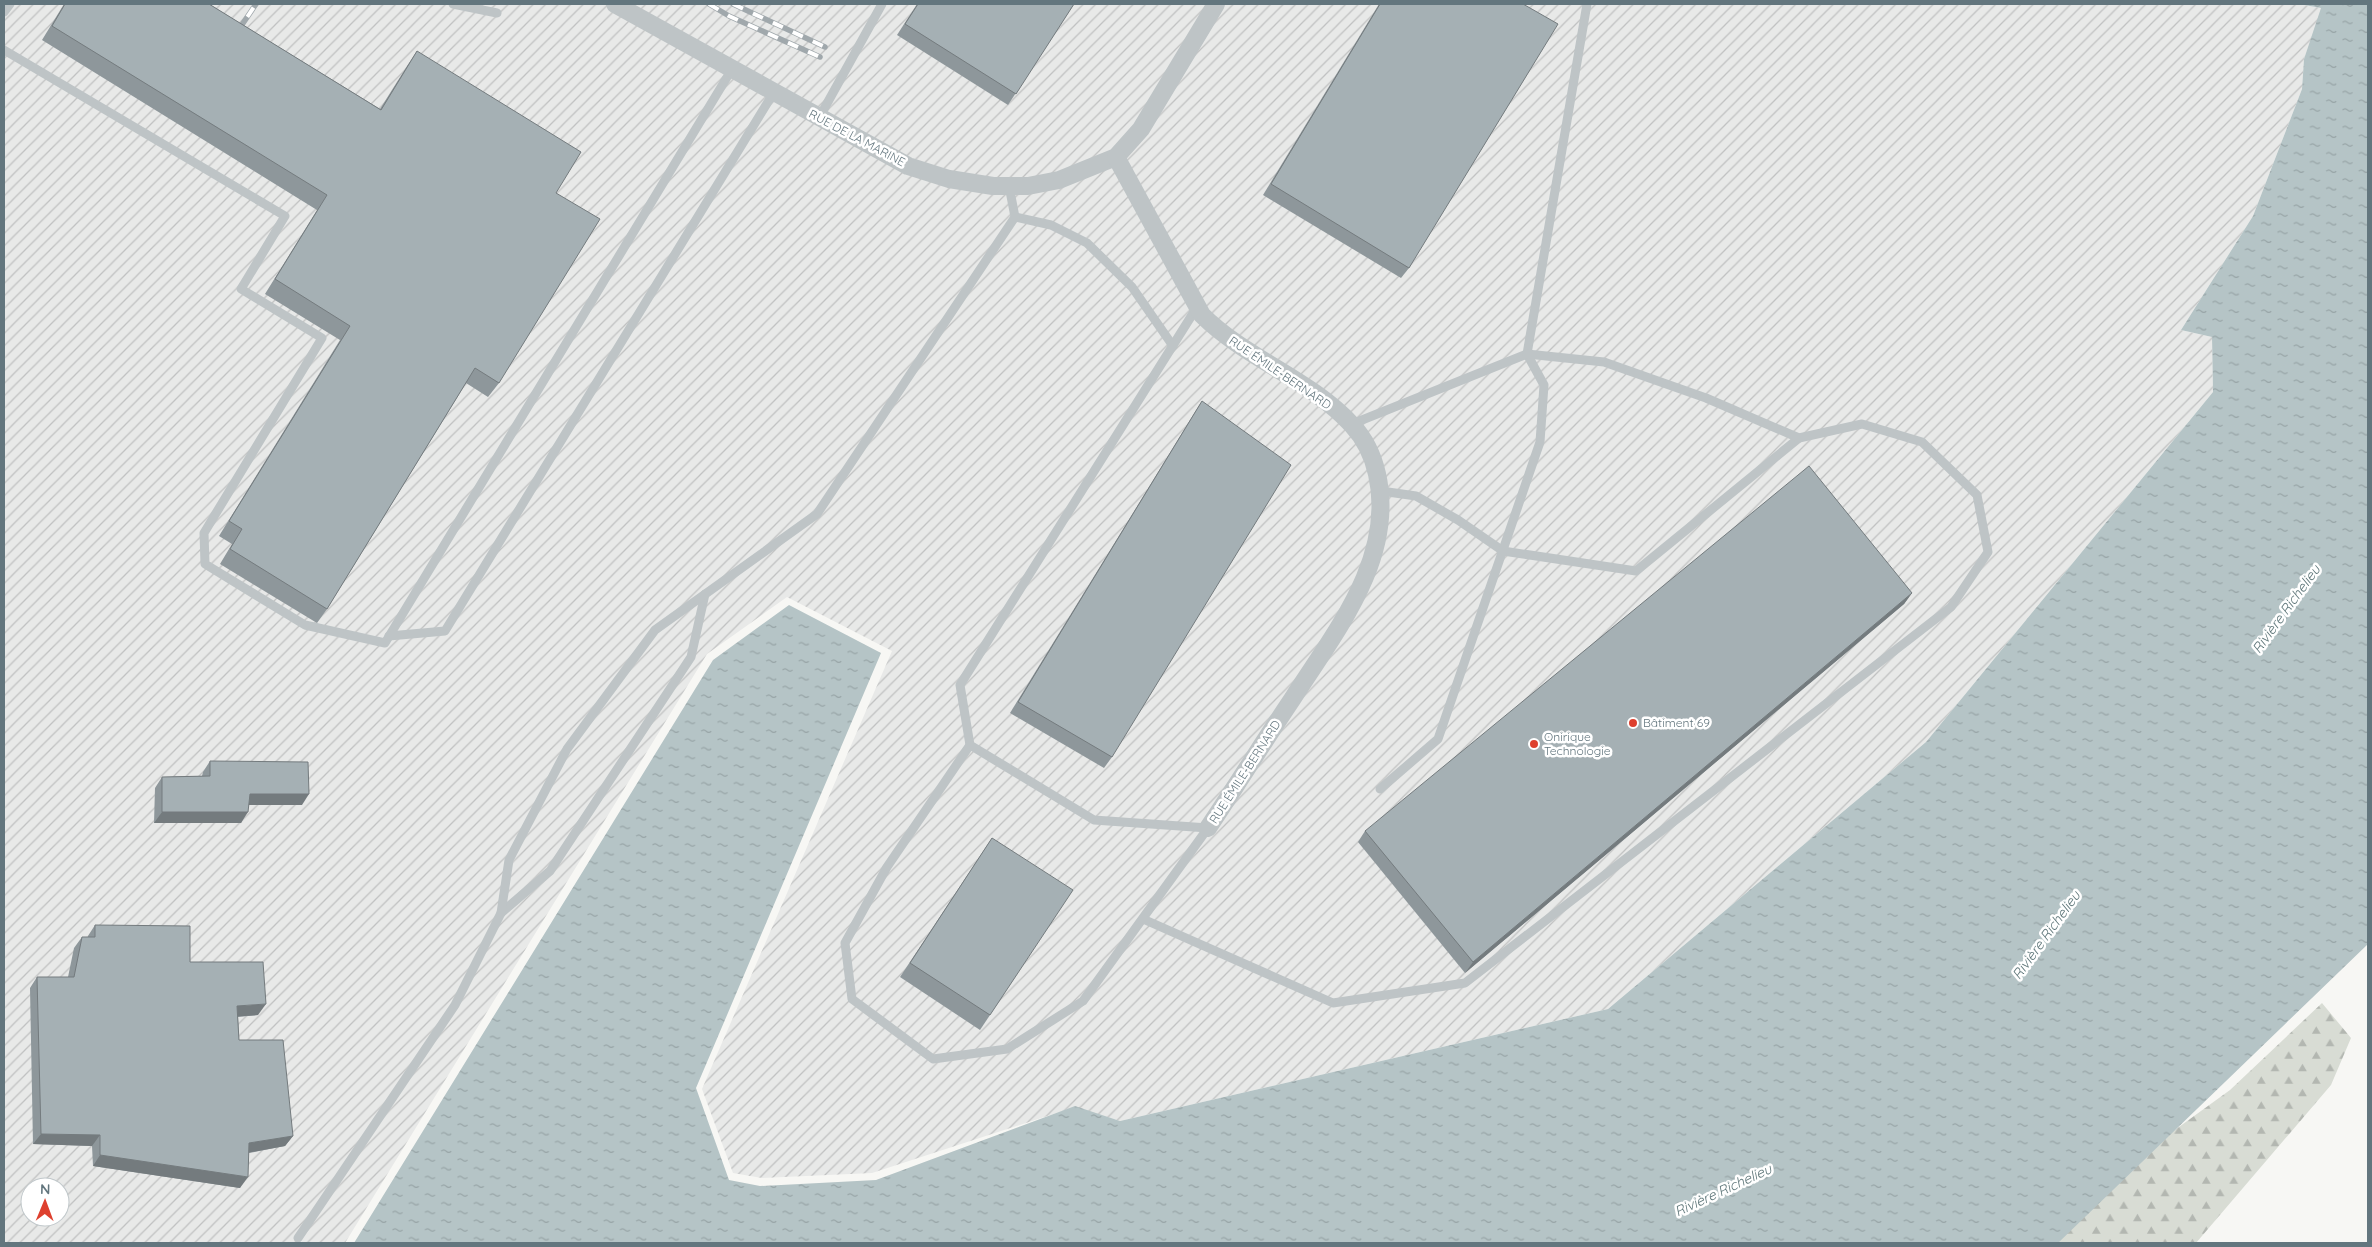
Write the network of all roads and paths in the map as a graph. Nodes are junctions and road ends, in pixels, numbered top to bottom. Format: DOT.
graph roads {
  1 [pos="10,4"];
  2 [pos="453,4"];
  3 [pos="615,4"];
  4 [pos="882,4"];
  5 [pos="1216,4"];
  6 [pos="1586,4"];
  7 [pos="4,12"];
  8 [pos="497,13"];
  9 [pos="4,50"];
  10 [pos="732,69"];
  11 [pos="774,92"];
  12 [pos="819,118"];
  13 [pos="1116,157"];
  14 [pos="1009,186"];
  15 [pos="1015,217"];
  16 [pos="1197,307"];
  17 [pos="1173,346"];
  18 [pos="1527,354"];
  19 [pos="1352,424"];
  20 [pos="1799,438"];
  21 [pos="1381,491"];
  22 [pos="1503,551"];
  23 [pos="705,594"];
  24 [pos="389,636"];
  25 [pos="970,744"];
  26 [pos="1380,789"];
  27 [pos="1208,828"];
  28 [pos="501,913"];
  29 [pos="1143,919"];
  30 [pos="298,1238"];
  1 -- 7 [label="lane"];
  2 -- 8 [label="lane"];
  3 -- 10 [label="street, RUE DE LA MARINE"];
  4 -- 12 [label="lane"];
  5 -- 13 [label="street, RUE DE LA MARINE"];
  6 -- 18 [label="lane"];
  9 -- 24 [label="lane"];
  10 -- 11 [label="street, RUE DE LA MARINE"];
  10 -- 24 [label="lane"];
  11 -- 12 [label="street, RUE DE LA MARINE"];
  11 -- 24 [label="lane"];
  12 -- 14 [label="street, RUE DE LA MARINE"];
  13 -- 14 [label="street, RUE DE LA MARINE"];
  13 -- 16 [label="street, RUE ÉMILE-BERNARD"];
  14 -- 15 [label="lane"];
  15 -- 17 [label="lane"];
  15 -- 23 [label="lane"];
  16 -- 17 [label="lane"];
  16 -- 19 [label="street, RUE ÉMILE-BERNARD"];
  17 -- 25 [label="lane"];
  18 -- 19 [label="lane"];
  18 -- 20 [label="lane"];
  18 -- 22 [label="lane"];
  19 -- 21 [label="street, RUE ÉMILE-BERNARD"];
  20 -- 22 [label="lane"];
  20 -- 29 [label="lane"];
  21 -- 22 [label="lane"];
  21 -- 27 [label="street, RUE ÉMILE-BERNARD"];
  22 -- 26 [label="lane"];
  23 -- 28 [label="lane"];
  23 -- 28 [label="lane"];
  25 -- 27 [label="lane"];
  25 -- 29 [label="lane"];
  27 -- 29 [label="lane"];
  28 -- 30 [label="lane"];
}
